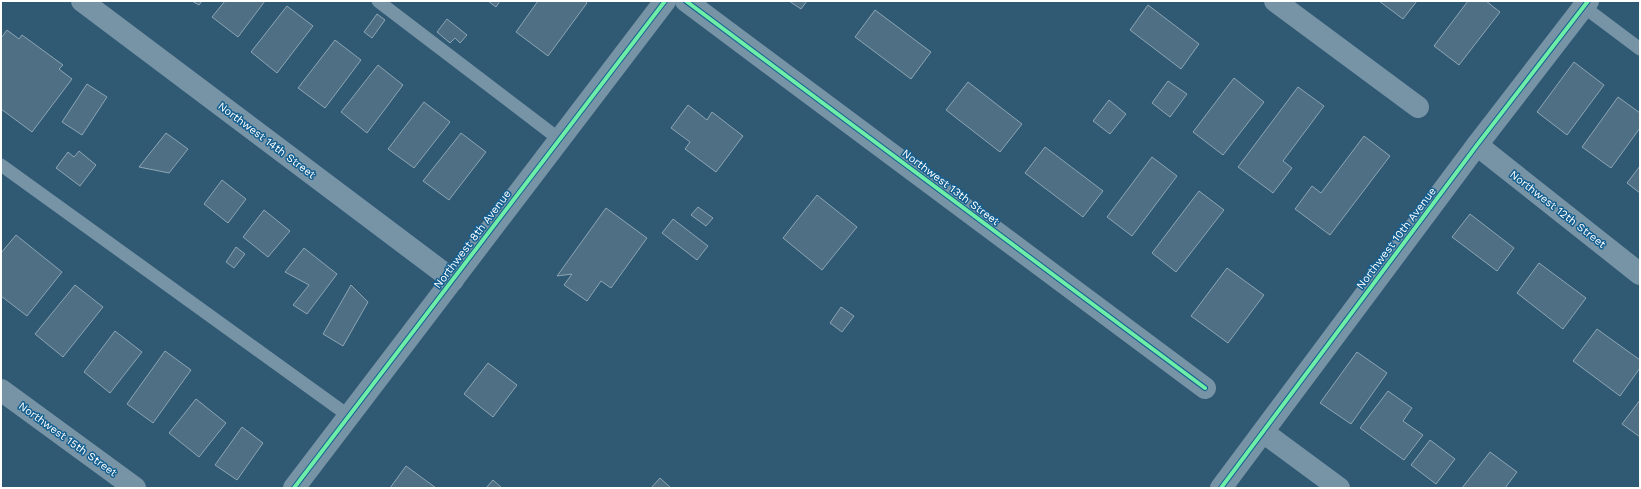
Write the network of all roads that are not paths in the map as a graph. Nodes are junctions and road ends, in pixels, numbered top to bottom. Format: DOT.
graph roads {
  1 [pos="82,1"];
  2 [pos="378,1"];
  3 [pos="665,1"];
  4 [pos="686,1"];
  5 [pos="1275,1"];
  6 [pos="1586,4"];
  7 [pos="1640,49"];
  8 [pos="1418,107"];
  9 [pos="559,139"];
  10 [pos="1476,145"];
  11 [pos="1,165"];
  12 [pos="1640,274"];
  13 [pos="453,280"];
  14 [pos="1205,388"];
  15 [pos="1,390"];
  16 [pos="349,416"];
  17 [pos="1263,432"];
  18 [pos="135,488"];
  19 [pos="294,488"];
  20 [pos="1222,488"];
  21 [pos="1339,488"];
  1 -- 13 [label="street, Northwest 14th Street"];
  2 -- 9 [label="lane"];
  3 -- 9 [label="street, Northwest 8th Avenue"];
  4 -- 14 [label="street, Northwest 13th Street"];
  5 -- 8 [label="street"];
  6 -- 7 [label="lane"];
  6 -- 10 [label="street, Northwest 10th Avenue"];
  9 -- 13 [label="street, Northwest 8th Avenue"];
  10 -- 12 [label="street, Northwest 12th Street"];
  10 -- 17 [label="street, Northwest 10th Avenue"];
  11 -- 16 [label="lane"];
  13 -- 16 [label="street, Northwest 8th Avenue"];
  15 -- 18 [label="street, Northwest 15th Street"];
  16 -- 19 [label="street, Northwest 8th Avenue"];
  17 -- 20 [label="street, Northwest 10th Avenue"];
  17 -- 21 [label="street"];
}
